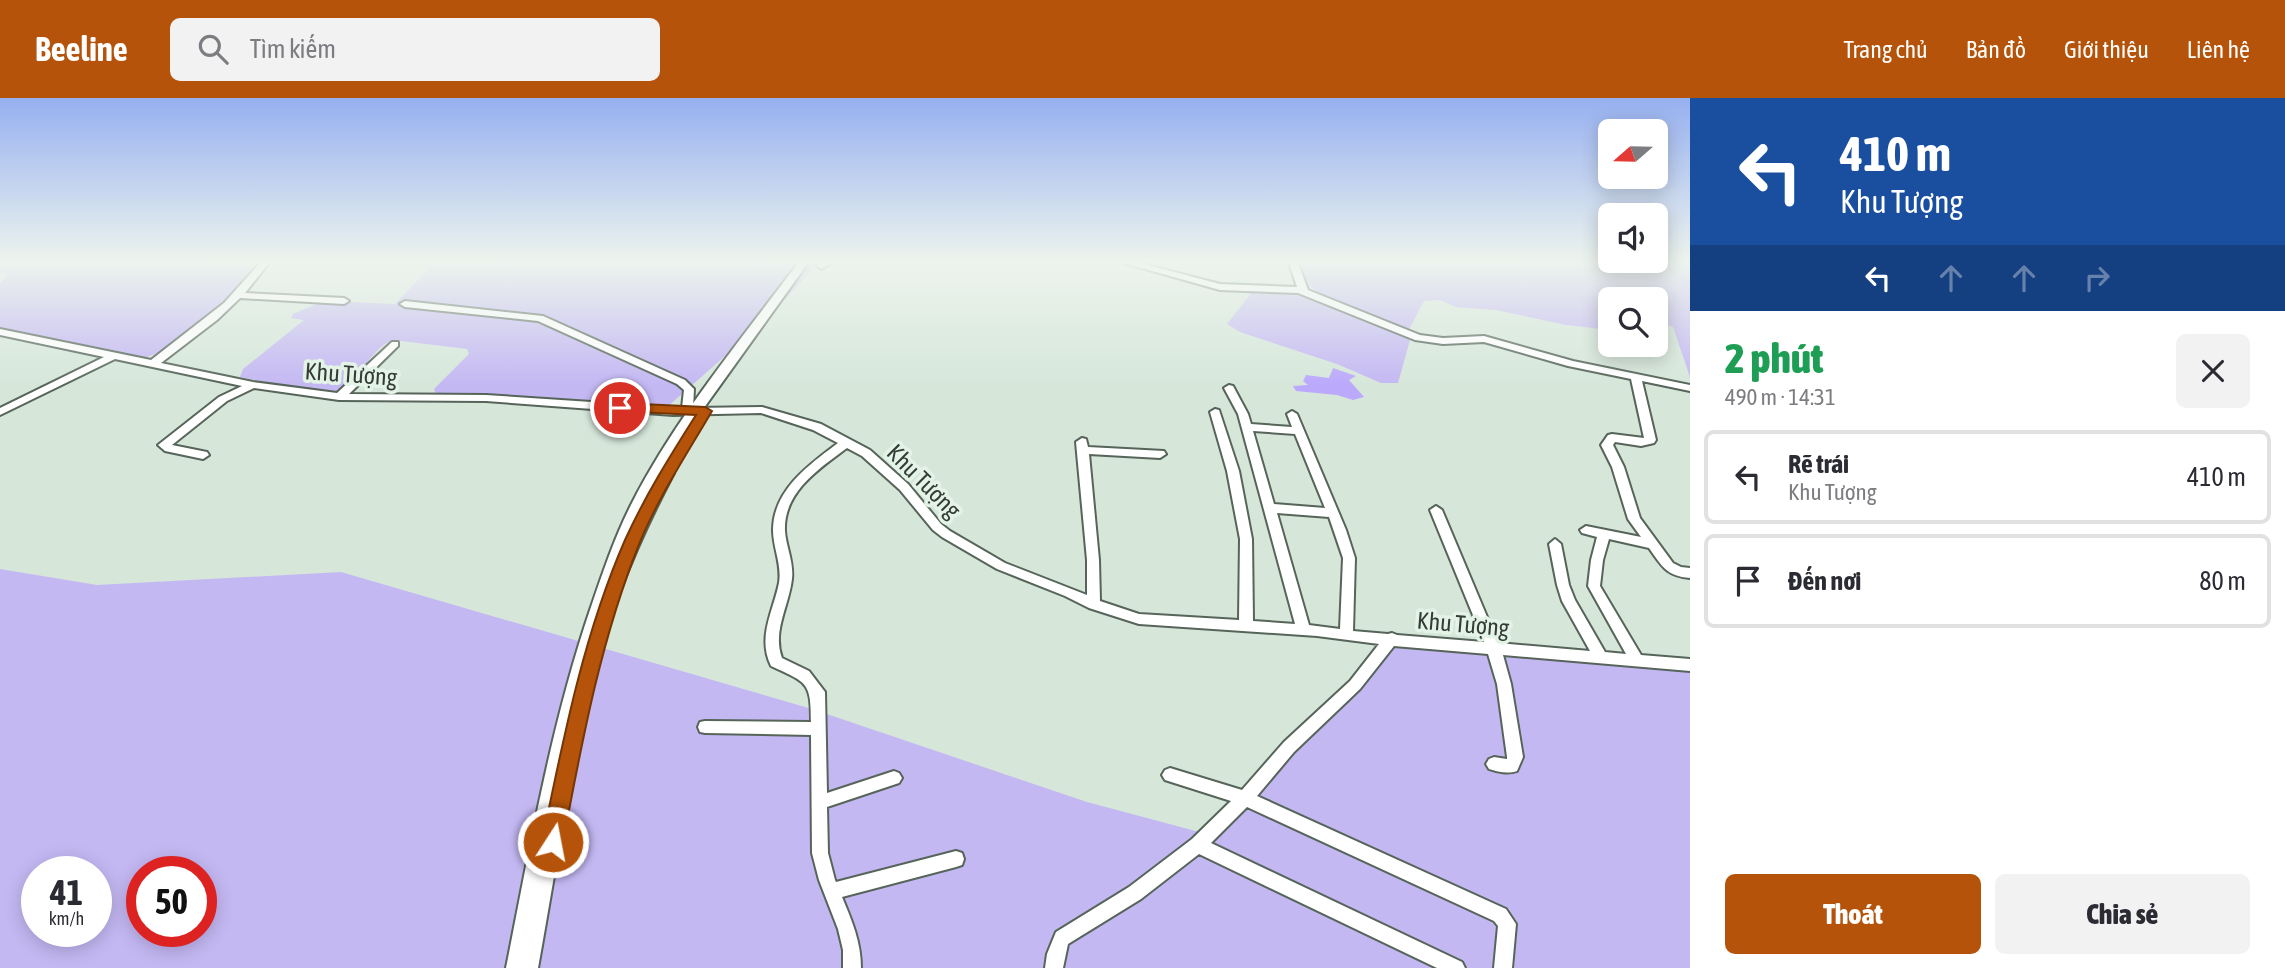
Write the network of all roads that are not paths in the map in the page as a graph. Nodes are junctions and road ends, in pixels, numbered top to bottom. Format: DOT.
graph roads {
  1 [pos="228,304"];
  2 [pos="405,304"];
  3 [pos="774,304"];
  4 [pos="787,304"];
  5 [pos="1333,304"];
  6 [pos="0,332"];
  7 [pos="395,344"];
  8 [pos="113,356"];
  9 [pos="154,363"];
  10 [pos="1636,377"];
  11 [pos="253,385"];
  12 [pos="1229,388"];
  13 [pos="1690,388"];
  14 [pos="339,397"];
  15 [pos="696,411"];
  16 [pos="0,412"];
  17 [pos="1215,412"];
  18 [pos="1292,414"];
  19 [pos="1246,428"];
  20 [pos="1298,431"];
  21 [pos="846,443"];
  22 [pos="1160,454"];
  23 [pos="203,455"];
  24 [pos="1269,508"];
  25 [pos="1436,510"];
  26 [pos="1333,513"];
  27 [pos="1586,530"];
  28 [pos="1604,534"];
  29 [pos="1555,544"];
  30 [pos="1653,544"];
  31 [pos="1690,573"];
  32 [pos="1094,604"];
  33 [pos="1246,627"];
  34 [pos="1304,631"];
  35 [pos="1346,636"];
  36 [pos="1392,638"];
  37 [pos="1494,649"];
  38 [pos="1601,658"];
  39 [pos="1637,660"];
  40 [pos="1690,665"];
  41 [pos="705,727"];
  42 [pos="819,729"];
  43 [pos="1494,764"];
  44 [pos="1170,775"];
  45 [pos="894,778"];
  46 [pos="1245,798"];
  47 [pos="819,803"];
  48 [pos="1198,845"];
  49 [pos="956,859"];
  50 [pos="832,891"];
  51 [pos="516,968"];
  52 [pos="528,968"];
  53 [pos="852,968"];
  54 [pos="1054,968"];
  55 [pos="1456,968"];
  56 [pos="1503,968"];
  1 -- 9 [label="street"];
  2 -- 15 [label="street"];
  3 -- 15 [label="main road"];
  4 -- 15 [label="main road"];
  5 -- 10 [label="street"];
  6 -- 8 [label="street, Khu Tượng"];
  7 -- 14 [label="street"];
  8 -- 9 [label="street, Khu Tượng"];
  8 -- 16 [label="street"];
  9 -- 11 [label="street, Khu Tượng"];
  10 -- 13 [label="street"];
  10 -- 30 [label="street"];
  11 -- 14 [label="street, Khu Tượng"];
  11 -- 23 [label="street"];
  12 -- 19 [label="street"];
  14 -- 15 [label="street, Khu Tượng"];
  15 -- 21 [label="street, Khu Tượng"];
  15 -- 51 [label="main road"];
  15 -- 52 [label="main road"];
  17 -- 33 [label="street"];
  18 -- 20 [label="street"];
  19 -- 20 [label="street"];
  19 -- 24 [label="street"];
  20 -- 26 [label="street"];
  21 -- 32 [label="street, Khu Tượng"];
  21 -- 42 [label="street"];
  22 -- 32 [label="street"];
  24 -- 26 [label="street"];
  24 -- 34 [label="street"];
  25 -- 37 [label="street"];
  26 -- 35 [label="street"];
  27 -- 28 [label="street"];
  28 -- 30 [label="street"];
  28 -- 39 [label="street"];
  29 -- 38 [label="street"];
  30 -- 31 [label="street"];
  32 -- 33 [label="street, Khu Tượng"];
  33 -- 34 [label="street, Khu Tượng"];
  34 -- 35 [label="street, Khu Tượng"];
  35 -- 36 [label="street, Khu Tượng"];
  36 -- 37 [label="street, Khu Tượng"];
  36 -- 46 [label="street"];
  37 -- 38 [label="street, Khu Tượng"];
  37 -- 43 [label="street"];
  38 -- 39 [label="street, Khu Tượng"];
  39 -- 40 [label="street, Khu Tượng"];
  41 -- 42 [label="street"];
  42 -- 47 [label="street"];
  44 -- 46 [label="street"];
  45 -- 47 [label="street"];
  46 -- 48 [label="street"];
  46 -- 56 [label="street"];
  47 -- 50 [label="street"];
  48 -- 54 [label="street"];
  48 -- 55 [label="street"];
  49 -- 50 [label="street"];
  50 -- 53 [label="street"];
}
